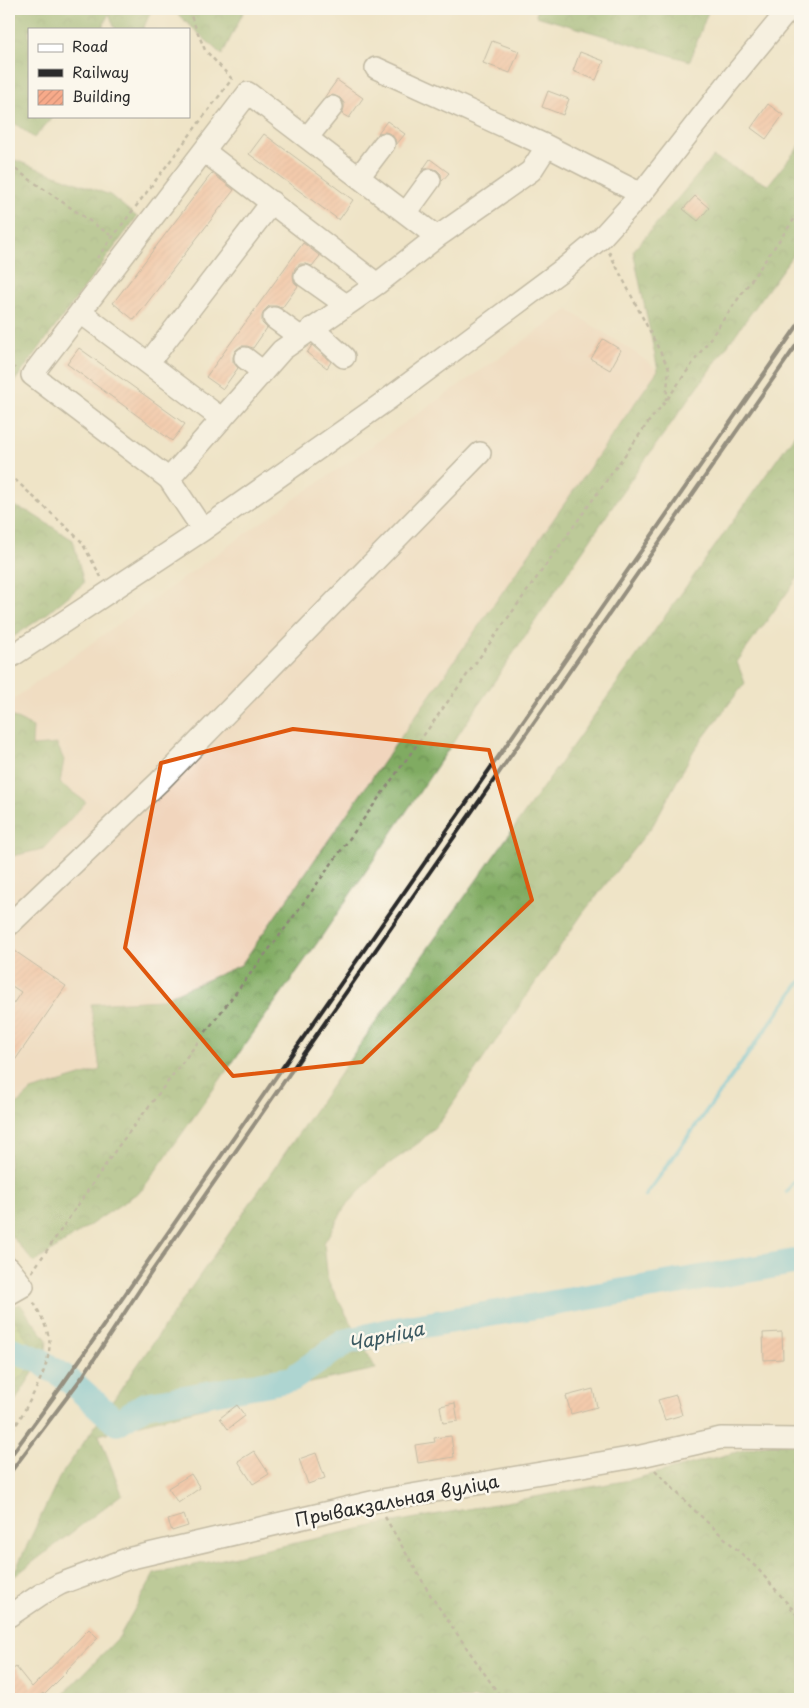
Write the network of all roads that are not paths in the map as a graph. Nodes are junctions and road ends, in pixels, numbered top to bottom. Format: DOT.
graph roads {
  1 [pos="789,9"];
  2 [pos="376,68"];
  3 [pos="332,107"];
  4 [pos="307,138"];
  5 [pos="384,144"];
  6 [pos="547,146"];
  7 [pos="204,151"];
  8 [pos="359,178"];
  9 [pos="430,180"];
  10 [pos="641,194"];
  11 [pos="272,202"];
  12 [pos="406,213"];
  13 [pos="437,237"];
  14 [pos="305,276"];
  15 [pos="377,284"];
  16 [pos="346,305"];
  17 [pos="80,312"];
  18 [pos="274,318"];
  19 [pos="306,332"];
  20 [pos="156,353"];
  21 [pos="344,356"];
  22 [pos="245,358"];
  23 [pos="263,372"];
  24 [pos="222,419"];
  25 [pos="480,453"];
  26 [pos="169,479"];
  27 [pos="203,530"];
  28 [pos="9,658"];
  29 [pos="9,925"];
  30 [pos="9,1268"];
  31 [pos="16,1290"];
  32 [pos="800,1439"];
  33 [pos="9,1616"];
  1 -- 10 [label="street"];
  2 -- 6 [label="street"];
  3 -- 4 [label="street"];
  4 -- 7 [label="street"];
  4 -- 8 [label="street"];
  5 -- 8 [label="street"];
  6 -- 10 [label="street"];
  6 -- 13 [label="street"];
  7 -- 11 [label="street"];
  7 -- 17 [label="street"];
  8 -- 12 [label="street"];
  9 -- 12 [label="street"];
  10 -- 27 [label="street"];
  11 -- 15 [label="street"];
  11 -- 20 [label="street"];
  12 -- 13 [label="street"];
  13 -- 15 [label="street"];
  14 -- 16 [label="street"];
  15 -- 16 [label="street"];
  16 -- 19 [label="street"];
  17 -- 24 [label="street"];
  17 -- 26 [label="street"];
  18 -- 19 [label="street"];
  19 -- 21 [label="street"];
  19 -- 23 [label="street"];
  22 -- 23 [label="street"];
  23 -- 24 [label="street"];
  24 -- 26 [label="street"];
  25 -- 29 [label="street"];
  26 -- 27 [label="street"];
  27 -- 28 [label="street"];
  30 -- 31 [label="street"];
  32 -- 33 [label="street, Прывакзальная вуліца"];
}
